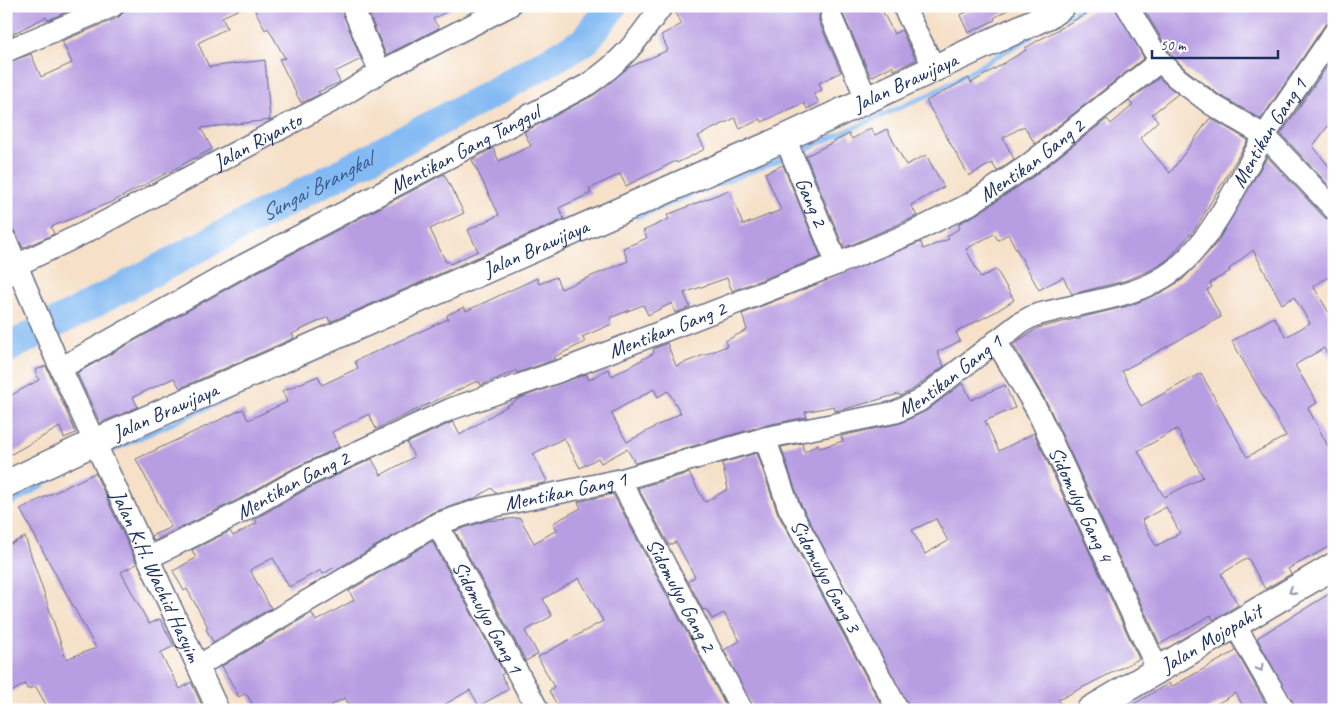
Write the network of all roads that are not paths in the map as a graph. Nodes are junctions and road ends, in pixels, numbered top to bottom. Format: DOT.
graph roads {
  1 [pos="112,6"];
  2 [pos="352,6"];
  3 [pos="508,6"];
  4 [pos="662,6"];
  5 [pos="903,6"];
  6 [pos="1062,6"];
  7 [pos="1127,6"];
  8 [pos="831,17"];
  9 [pos="1334,33"];
  10 [pos="6,51"];
  11 [pos="1160,60"];
  12 [pos="934,68"];
  13 [pos="380,72"];
  14 [pos="868,100"];
  15 [pos="1265,136"];
  16 [pos="791,152"];
  17 [pos="1334,209"];
  18 [pos="6,240"];
  19 [pos="837,264"];
  20 [pos="12,270"];
  21 [pos="996,341"];
  22 [pos="58,362"];
  23 [pos="765,438"];
  24 [pos="95,442"];
  25 [pos="620,480"];
  26 [pos="6,484"];
  27 [pos="437,524"];
  28 [pos="148,558"];
  29 [pos="1334,566"];
  30 [pos="1236,626"];
  31 [pos="198,666"];
  32 [pos="1158,670"];
  33 [pos="218,710"];
  34 [pos="538,710"];
  35 [pos="742,710"];
  36 [pos="898,710"];
  37 [pos="1090,710"];
  38 [pos="1284,710"];
  1 -- 10 [label="street"];
  2 -- 13 [label="street"];
  3 -- 13 [label="street, Jalan Riyanto"];
  4 -- 22 [label="street, Mentikan Gang Tanggul"];
  5 -- 12 [label="street"];
  6 -- 12 [label="main road, Jalan Brawijaya"];
  7 -- 11 [label="street"];
  8 -- 14 [label="street"];
  9 -- 15 [label="street, Mentikan Gang 1"];
  11 -- 15 [label="street"];
  11 -- 19 [label="street, Mentikan Gang 2"];
  12 -- 14 [label="main road, Jalan Brawijaya"];
  13 -- 20 [label="street, Jalan Riyanto"];
  14 -- 16 [label="main road, Jalan Brawijaya"];
  15 -- 17 [label="street"];
  15 -- 21 [label="street, Mentikan Gang 1"];
  16 -- 19 [label="street, Gang 2"];
  16 -- 24 [label="main road, Jalan Brawijaya"];
  18 -- 20 [label="street, Jalan K.H. Wachid Hasyim"];
  19 -- 28 [label="street, Mentikan Gang 2"];
  20 -- 22 [label="street, Jalan K.H. Wachid Hasyim"];
  21 -- 23 [label="street, Mentikan Gang 1"];
  21 -- 32 [label="street, Sidomulyo Gang 4"];
  22 -- 24 [label="street, Jalan K.H. Wachid Hasyim"];
  23 -- 25 [label="street, Mentikan Gang 1"];
  23 -- 36 [label="street, Sidomulyo Gang 3"];
  24 -- 26 [label="main road, Jalan Brawijaya"];
  24 -- 28 [label="street, Jalan K.H. Wachid Hasyim"];
  25 -- 27 [label="street, Mentikan Gang 1"];
  25 -- 35 [label="street, Sidomulyo Gang 2"];
  27 -- 31 [label="street, Mentikan Gang 1"];
  27 -- 34 [label="street, Sidomulyo Gang 1"];
  28 -- 31 [label="street, Jalan K.H. Wachid Hasyim"];
  29 -- 30 [label="main road, Jalan Mojopahit, one-way"];
  30 -- 32 [label="main road, Jalan Mojopahit"];
  30 -- 38 [label="street, one-way"];
  31 -- 33 [label="street, Jalan K.H. Wachid Hasyim"];
  32 -- 37 [label="main road, Jalan Mojopahit"];
}
